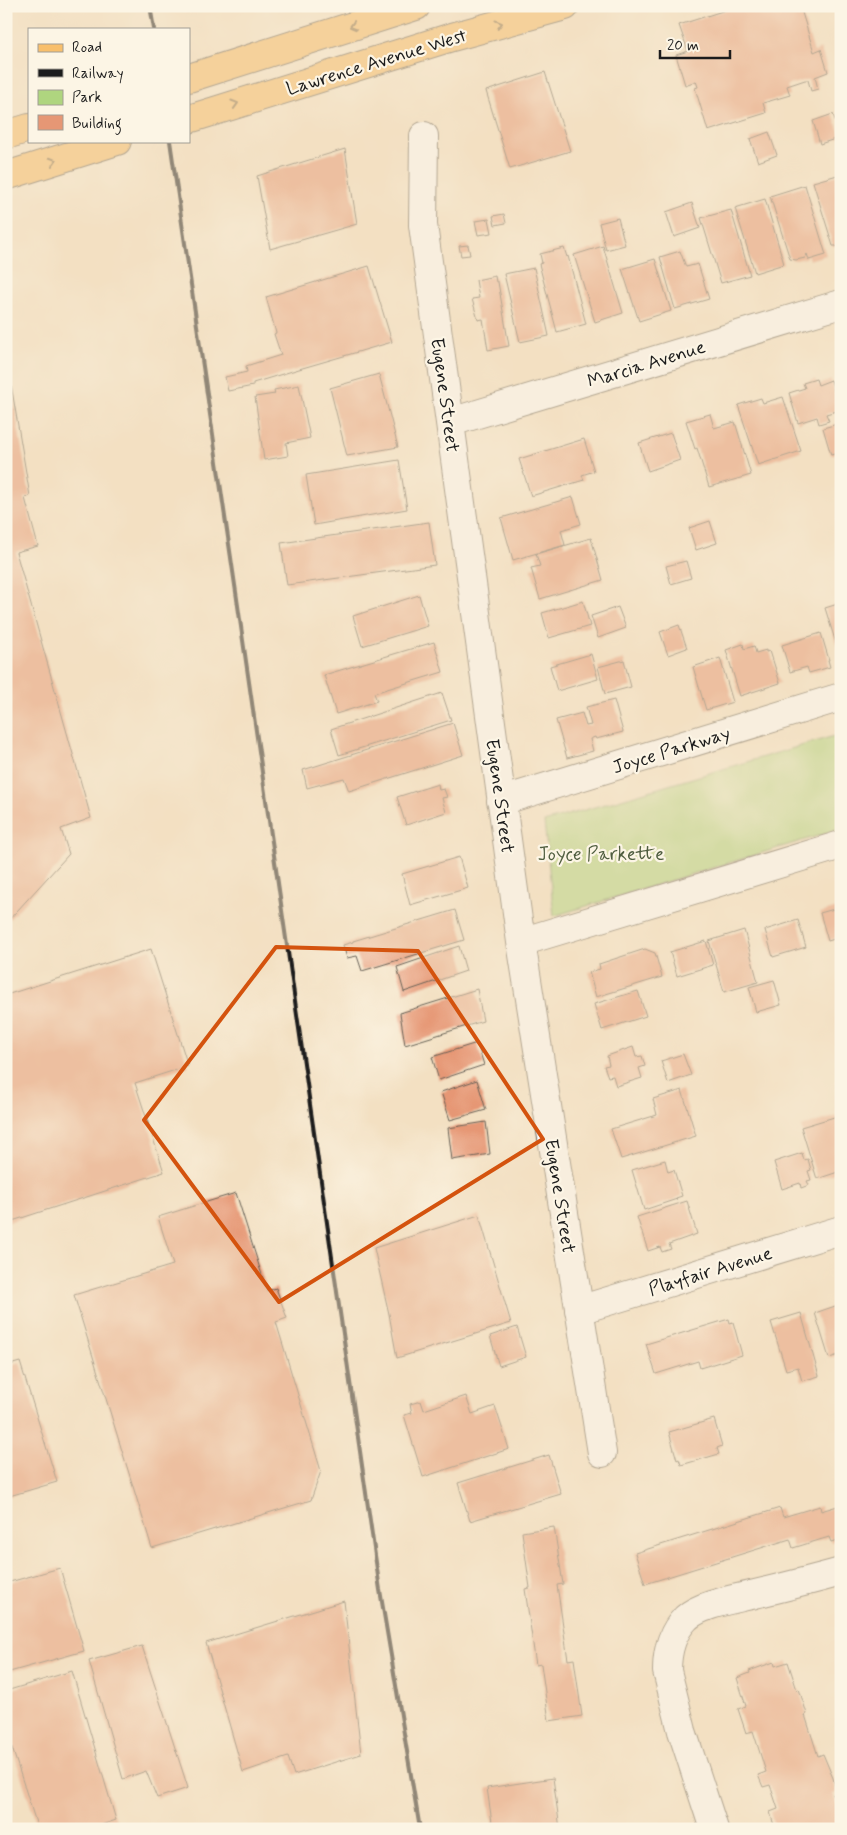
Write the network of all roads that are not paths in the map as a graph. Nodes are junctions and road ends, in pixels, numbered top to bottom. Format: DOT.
graph roads {
  1 [pos="416,6"];
  2 [pos="565,6"];
  3 [pos="190,78"];
  4 [pos="190,119"];
  5 [pos="28,128"];
  6 [pos="6,135"];
  7 [pos="424,136"];
  8 [pos="114,142"];
  9 [pos="6,176"];
  10 [pos="841,304"];
  11 [pos="451,422"];
  12 [pos="841,697"];
  13 [pos="501,801"];
  14 [pos="841,845"];
  15 [pos="521,942"];
  16 [pos="841,1230"];
  17 [pos="579,1310"];
  18 [pos="602,1453"];
  19 [pos="841,1572"];
  20 [pos="714,1829"];
  1 -- 3 [label="main road, Lawrence Avenue West, one-way"];
  4 -- 2 [label="main road, Lawrence Avenue West, one-way"];
  5 -- 6 [label="main road"];
  7 -- 11 [label="street, Eugene Street"];
  9 -- 8 [label="main road, one-way"];
  10 -- 11 [label="street, Marcia Avenue"];
  11 -- 13 [label="street, Eugene Street"];
  12 -- 13 [label="street, Joyce Parkway"];
  13 -- 15 [label="street, Eugene Street"];
  14 -- 15 [label="street"];
  15 -- 17 [label="street, Eugene Street"];
  16 -- 17 [label="street, Playfair Avenue"];
  17 -- 18 [label="street, Eugene Street"];
  19 -- 20 [label="street"];
}
